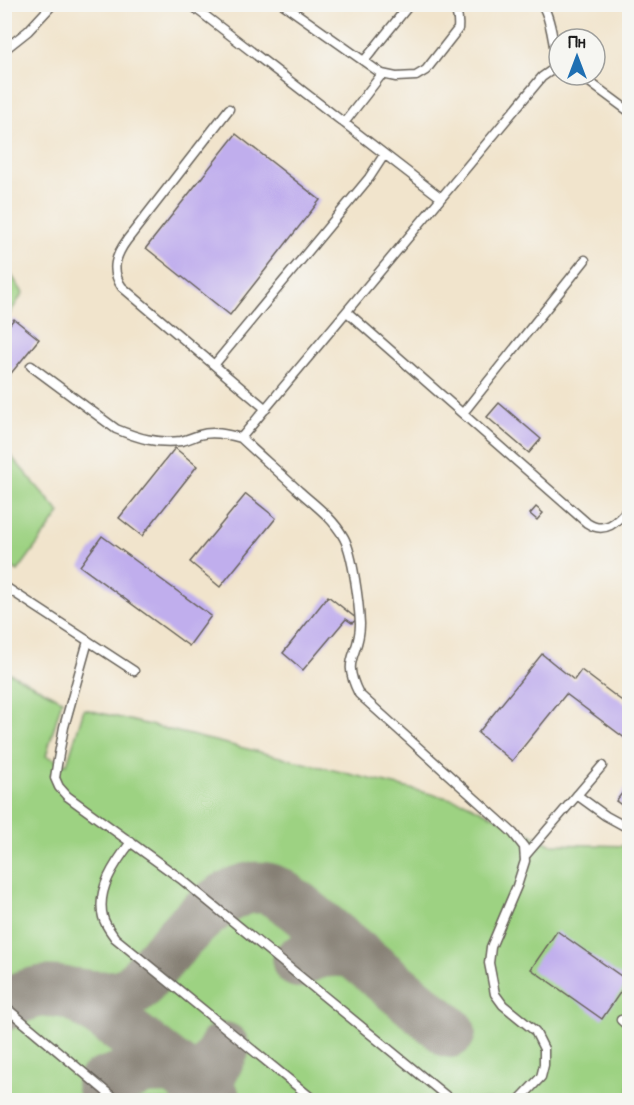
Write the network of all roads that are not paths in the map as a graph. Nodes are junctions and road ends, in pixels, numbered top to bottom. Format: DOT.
graph roads {
  1 [pos="53,4"];
  2 [pos="190,4"];
  3 [pos="283,4"];
  4 [pos="410,4"];
  5 [pos="541,4"];
  6 [pos="457,6"];
  7 [pos="550,27"];
  8 [pos="4,50"];
  9 [pos="364,62"];
  10 [pos="382,74"];
  11 [pos="547,74"];
  12 [pos="596,87"];
  13 [pos="229,109"];
  14 [pos="630,112"];
  15 [pos="344,123"];
  16 [pos="384,155"];
  17 [pos="440,197"];
  18 [pos="585,260"];
  19 [pos="347,312"];
  20 [pos="214,365"];
  21 [pos="31,366"];
  22 [pos="266,408"];
  23 [pos="463,413"];
  24 [pos="241,438"];
  25 [pos="630,507"];
  26 [pos="4,586"];
  27 [pos="88,641"];
  28 [pos="134,671"];
  29 [pos="602,766"];
  30 [pos="577,795"];
  31 [pos="630,829"];
  32 [pos="131,842"];
  33 [pos="525,856"];
  34 [pos="4,1006"];
  35 [pos="621,1020"];
  36 [pos="630,1028"];
  37 [pos="116,1101"];
  38 [pos="314,1101"];
  39 [pos="451,1101"];
  40 [pos="519,1101"];
  1 -- 8 [label="lane"];
  2 -- 15 [label="lane"];
  3 -- 9 [label="lane"];
  4 -- 9 [label="lane"];
  5 -- 7 [label="lane"];
  6 -- 10 [label="lane"];
  9 -- 10 [label="lane"];
  10 -- 15 [label="lane"];
  11 -- 17 [label="lane"];
  12 -- 14 [label="lane"];
  13 -- 20 [label="lane"];
  15 -- 16 [label="lane"];
  16 -- 17 [label="lane"];
  16 -- 20 [label="lane"];
  17 -- 19 [label="lane"];
  18 -- 23 [label="lane"];
  19 -- 22 [label="lane"];
  19 -- 23 [label="lane"];
  20 -- 22 [label="lane"];
  21 -- 24 [label="lane"];
  22 -- 24 [label="lane"];
  23 -- 25 [label="lane"];
  24 -- 33 [label="lane"];
  26 -- 27 [label="lane"];
  27 -- 28 [label="lane"];
  27 -- 32 [label="lane"];
  29 -- 30 [label="lane"];
  30 -- 31 [label="lane"];
  30 -- 33 [label="lane"];
  32 -- 38 [label="lane"];
  32 -- 39 [label="lane"];
  33 -- 40 [label="lane"];
  34 -- 37 [label="lane"];
  35 -- 36 [label="lane"];
}
